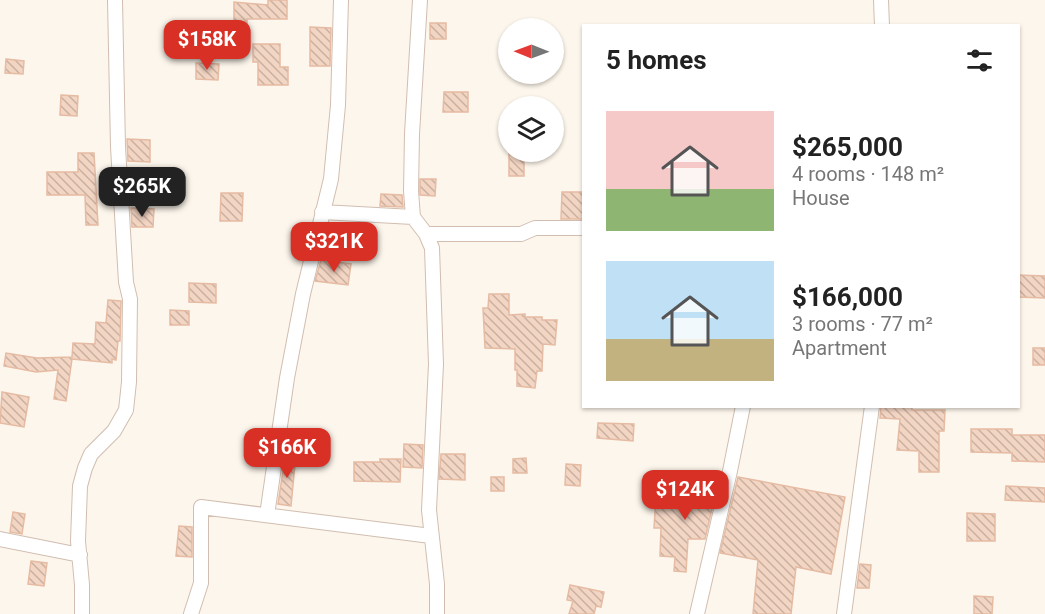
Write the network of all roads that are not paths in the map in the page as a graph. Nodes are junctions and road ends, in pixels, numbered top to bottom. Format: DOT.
graph roads {
  1 [pos="115,0"];
  2 [pos="341,0"];
  3 [pos="420,0"];
  4 [pos="880,0"];
  5 [pos="882,24"];
  6 [pos="322,212"];
  7 [pos="413,217"];
  8 [pos="582,228"];
  9 [pos="426,234"];
  10 [pos="743,408"];
  11 [pos="872,408"];
  12 [pos="267,515"];
  13 [pos="431,536"];
  14 [pos="0,540"];
  15 [pos="80,555"];
  16 [pos="82,614"];
  17 [pos="191,614"];
  18 [pos="437,614"];
  19 [pos="697,614"];
  20 [pos="844,614"];
  1 -- 15 [label="street"];
  2 -- 6 [label="street"];
  3 -- 7 [label="street"];
  4 -- 5 [label="street"];
  6 -- 7 [label="street"];
  6 -- 12 [label="street"];
  7 -- 9 [label="street"];
  8 -- 9 [label="street"];
  9 -- 13 [label="street"];
  10 -- 19 [label="street"];
  11 -- 20 [label="street"];
  12 -- 13 [label="street"];
  12 -- 17 [label="street"];
  13 -- 18 [label="street"];
  14 -- 15 [label="street"];
  15 -- 16 [label="street"];
}
